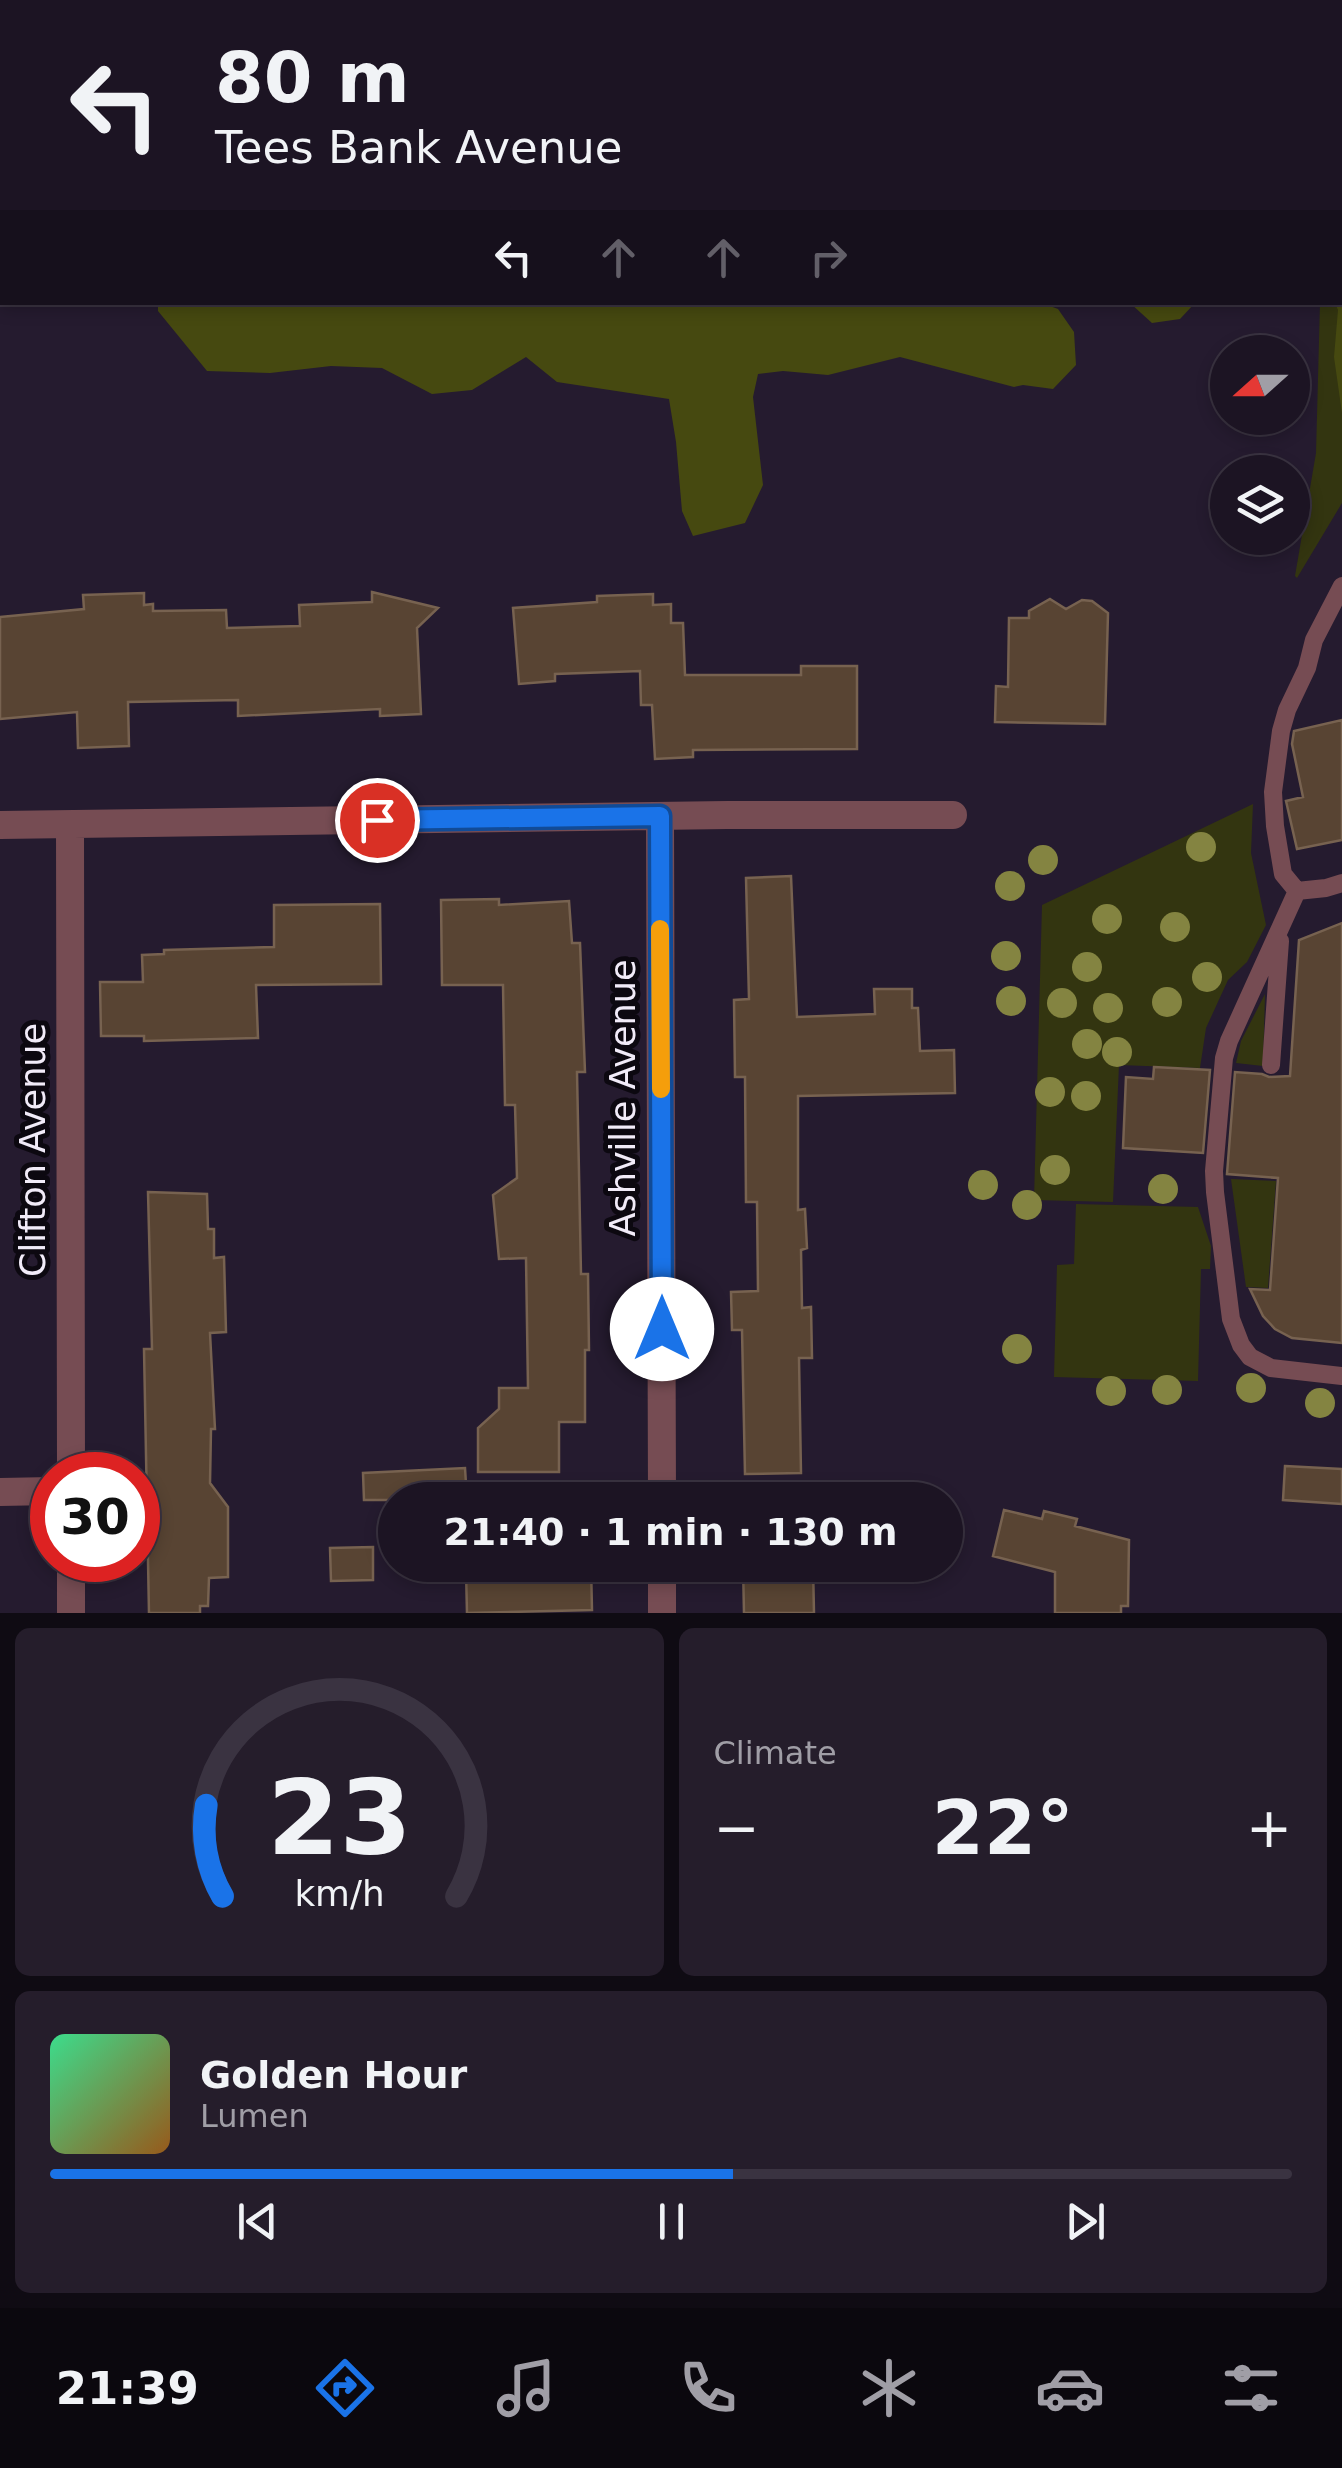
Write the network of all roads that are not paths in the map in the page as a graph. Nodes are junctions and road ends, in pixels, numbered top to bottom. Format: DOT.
graph roads {
  1 [pos="1342,586"];
  2 [pos="953,815"];
  3 [pos="660,816"];
  4 [pos="70,825"];
  5 [pos="0,826"];
  6 [pos="1342,883"];
  7 [pos="1296,891"];
  8 [pos="1281,928"];
  9 [pos="1272,1065"];
  10 [pos="1342,1376"];
  11 [pos="71,1452"];
  12 [pos="662,1482"];
  13 [pos="30,1491"];
  14 [pos="0,1492"];
  15 [pos="71,1582"];
  16 [pos="662,1582"];
  17 [pos="71,1613"];
  18 [pos="662,1613"];
  1 -- 7 [label="lane"];
  2 -- 3 [label="street"];
  3 -- 4 [label="street"];
  3 -- 12 [label="street, Ashville Avenue"];
  4 -- 5 [label="street"];
  4 -- 11 [label="street, Clifton Avenue"];
  6 -- 7 [label="lane"];
  7 -- 8 [label="lane"];
  8 -- 9 [label="lane"];
  8 -- 10 [label="lane"];
  13 -- 14 [label="street"];
  15 -- 17 [label="street"];
  16 -- 18 [label="street"];
}
